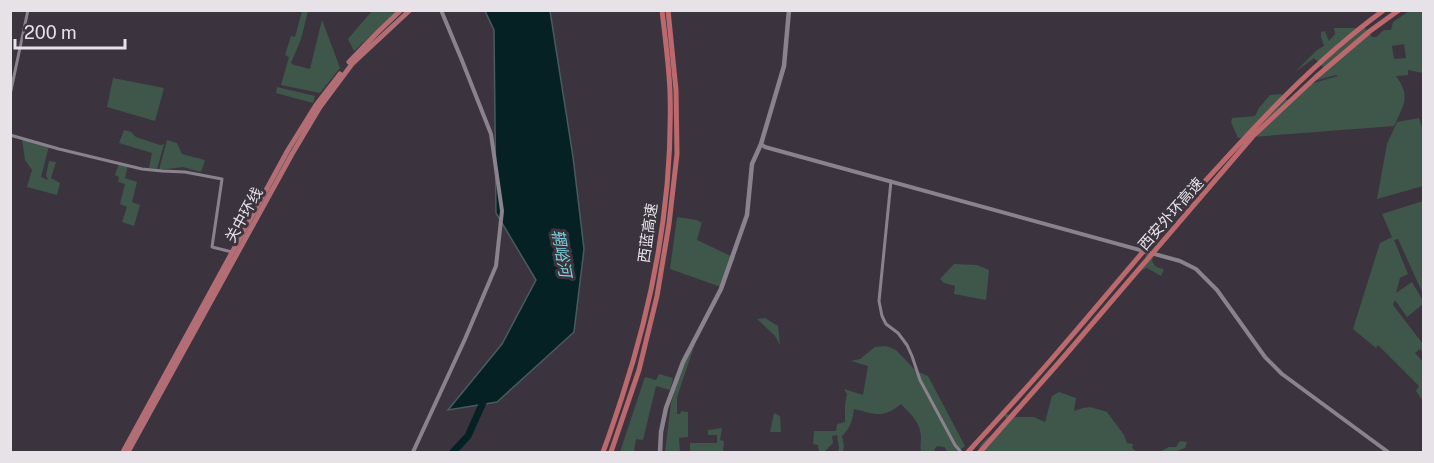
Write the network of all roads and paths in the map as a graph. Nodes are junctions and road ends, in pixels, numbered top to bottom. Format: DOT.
graph roads {
  1 [pos="28,10"];
  2 [pos="401,10"];
  3 [pos="410,10"];
  4 [pos="441,10"];
  5 [pos="662,10"];
  6 [pos="668,10"];
  7 [pos="789,10"];
  8 [pos="1384,10"];
  9 [pos="1399,10"];
  10 [pos="10,95"];
  11 [pos="10,135"];
  12 [pos="761,144"];
  13 [pos="891,181"];
  14 [pos="232,252"];
  15 [pos="123,453"];
  16 [pos="128,453"];
  17 [pos="413,453"];
  18 [pos="603,453"];
  19 [pos="611,453"];
  20 [pos="660,453"];
  21 [pos="961,453"];
  22 [pos="968,453"];
  23 [pos="980,453"];
  24 [pos="1388,453"];
  1 -- 10 [label="street"];
  2 -- 14 [label="highway, 关中环线"];
  3 -- 16 [label="highway, 关中环线"];
  4 -- 17 [label="street"];
  5 -- 18 [label="highway, 西蓝高速"];
  6 -- 19 [label="highway, 西蓝高速"];
  7 -- 12 [label="main road"];
  8 -- 22 [label="highway, 西安外环高速"];
  9 -- 23 [label="highway, 西安外环高速"];
  11 -- 14 [label="street"];
  12 -- 13 [label="street"];
  12 -- 20 [label="main road"];
  13 -- 21 [label="street"];
  13 -- 24 [label="street"];
  14 -- 15 [label="highway, 关中环线"];
}
